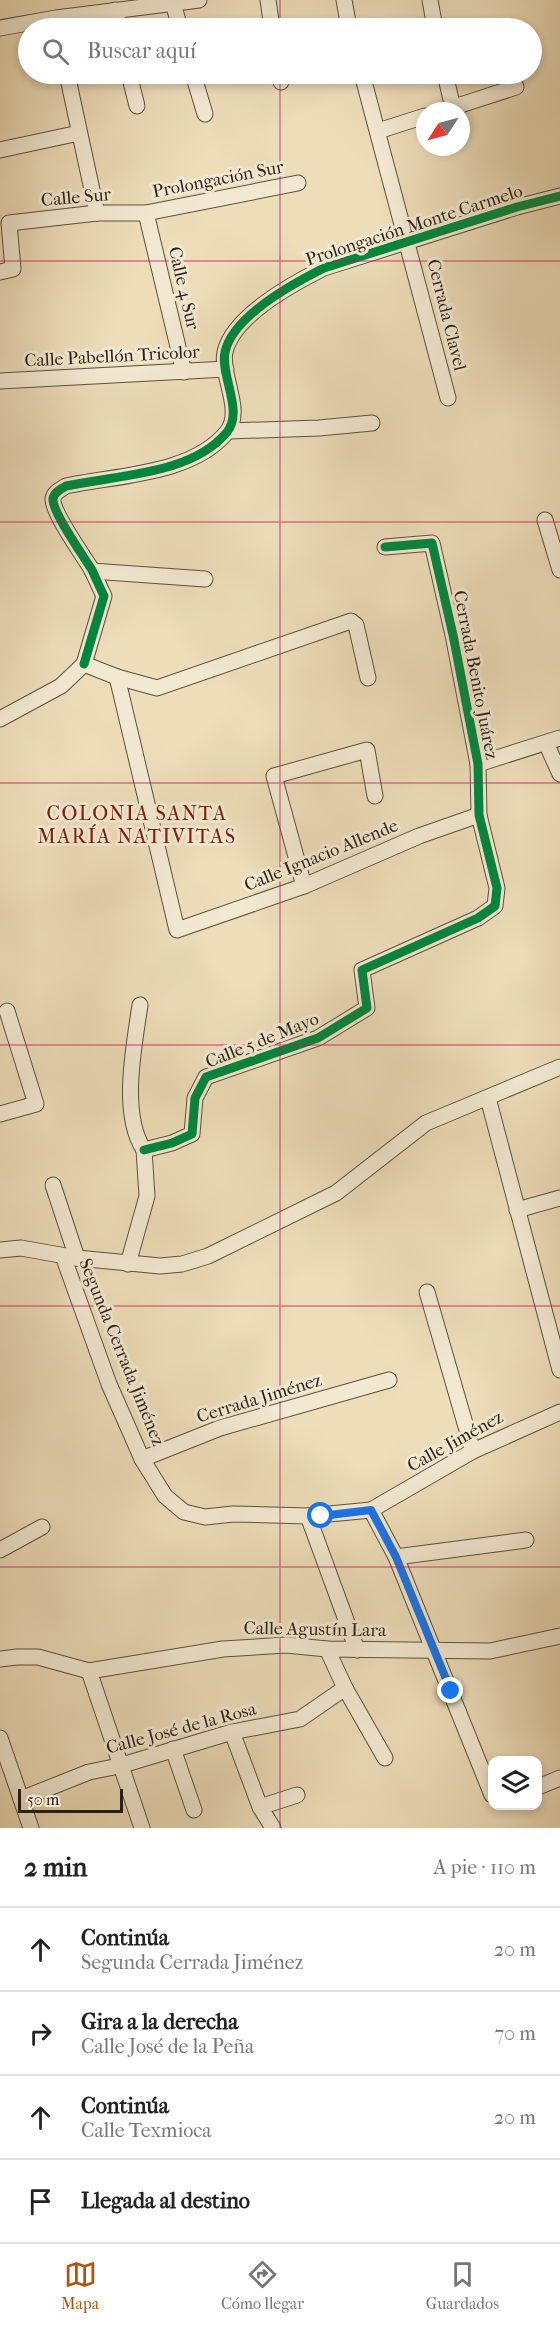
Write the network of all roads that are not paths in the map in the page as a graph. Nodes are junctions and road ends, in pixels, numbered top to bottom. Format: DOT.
graph roads {
  1 [pos="199,0"];
  2 [pos="268,0"];
  3 [pos="344,0"];
  4 [pos="429,0"];
  5 [pos="173,3"];
  6 [pos="87,7"];
  7 [pos="116,10"];
  8 [pos="66,18"];
  9 [pos="118,18"];
  10 [pos="177,18"];
  11 [pos="271,18"];
  12 [pos="348,18"];
  13 [pos="433,18"];
  14 [pos="18,26"];
  15 [pos="0,28"];
  16 [pos="69,84"];
  17 [pos="131,84"];
  18 [pos="196,84"];
  19 [pos="365,84"];
  20 [pos="446,84"];
  21 [pos="516,87"];
  22 [pos="447,102"];
  23 [pos="469,102"];
  24 [pos="136,106"];
  25 [pos="205,114"];
  26 [pos="416,119"];
  27 [pos="378,131"];
  28 [pos="79,133"];
  29 [pos="0,150"];
  30 [pos="298,183"];
  31 [pos="560,196"];
  32 [pos="97,213"];
  33 [pos="146,213"];
  34 [pos="408,242"];
  35 [pos="0,272"];
  36 [pos="226,369"];
  37 [pos="184,372"];
  38 [pos="0,381"];
  39 [pos="448,398"];
  40 [pos="372,423"];
  41 [pos="229,431"];
  42 [pos="545,520"];
  43 [pos="385,547"];
  44 [pos="560,570"];
  45 [pos="92,571"];
  46 [pos="206,579"];
  47 [pos="84,664"];
  48 [pos="117,677"];
  49 [pos="368,678"];
  50 [pos="0,719"];
  51 [pos="553,741"];
  52 [pos="478,764"];
  53 [pos="560,774"];
  54 [pos="375,796"];
  55 [pos="478,814"];
  56 [pos="304,886"];
  57 [pos="140,1005"];
  58 [pos="7,1011"];
  59 [pos="560,1067"];
  60 [pos="488,1098"];
  61 [pos="0,1114"];
  62 [pos="144,1150"];
  63 [pos="53,1185"];
  64 [pos="560,1198"];
  65 [pos="517,1210"];
  66 [pos="0,1250"];
  67 [pos="70,1257"];
  68 [pos="128,1263"];
  69 [pos="427,1292"];
  70 [pos="560,1370"];
  71 [pos="389,1380"];
  72 [pos="560,1412"];
  73 [pos="473,1451"];
  74 [pos="142,1459"];
  75 [pos="371,1510"];
  76 [pos="308,1516"];
  77 [pos="42,1527"];
  78 [pos="526,1540"];
  79 [pos="0,1550"];
  80 [pos="396,1557"];
  81 [pos="560,1636"];
  82 [pos="327,1649"];
  83 [pos="357,1650"];
  84 [pos="436,1651"];
  85 [pos="0,1659"];
  86 [pos="89,1671"];
  87 [pos="345,1688"];
  88 [pos="231,1732"];
  89 [pos="0,1738"];
  90 [pos="173,1749"];
  91 [pos="385,1758"];
  92 [pos="119,1766"];
  93 [pos="560,1778"];
  94 [pos="488,1785"];
  95 [pos="542,1785"];
  96 [pos="297,1795"];
  97 [pos="21,1799"];
  98 [pos="260,1807"];
  99 [pos="194,1810"];
  100 [pos="31,1828"];
  101 [pos="142,1828"];
  102 [pos="273,1828"];
  1 -- 5 [label="street"];
  2 -- 11 [label="street"];
  3 -- 12 [label="street"];
  4 -- 13 [label="street"];
  5 -- 7 [label="street"];
  5 -- 10 [label="street"];
  6 -- 7 [label="street"];
  6 -- 8 [label="street"];
  7 -- 9 [label="street"];
  14 -- 15 [label="street"];
  16 -- 28 [label="street"];
  17 -- 24 [label="street"];
  18 -- 25 [label="street"];
  19 -- 27 [label="street, Cerrada Clavel"];
  20 -- 22 [label="street"];
  21 -- 23 [label="street"];
  26 -- 27 [label="street"];
  27 -- 34 [label="street, Cerrada Clavel"];
  28 -- 29 [label="street"];
  28 -- 32 [label="street"];
  30 -- 33 [label="street, Prolongación Sur"];
  31 -- 34 [label="street, Prolongación Monte Carmelo"];
  32 -- 33 [label="street, Calle Sur"];
  32 -- 35 [label="street, Calle Sur"];
  33 -- 37 [label="street, Calle 4 Sur"];
  34 -- 36 [label="street, Prolongación Monte Carmelo"];
  34 -- 39 [label="street, Cerrada Clavel"];
  36 -- 37 [label="street, Calle Pabellón Tricolor"];
  36 -- 41 [label="street, Prolongación Monte Carmelo"];
  37 -- 38 [label="street, Calle Pabellón Tricolor"];
  40 -- 41 [label="street"];
  41 -- 45 [label="street"];
  42 -- 44 [label="street"];
  43 -- 52 [label="street, Cerrada Benito Juárez"];
  45 -- 46 [label="street"];
  45 -- 47 [label="street"];
  47 -- 48 [label="street"];
  47 -- 50 [label="street"];
  48 -- 49 [label="street"];
  48 -- 56 [label="street, Calle Ignacio Allende"];
  51 -- 52 [label="street"];
  51 -- 53 [label="street"];
  52 -- 55 [label="street, Cerrada Benito Juárez"];
  54 -- 56 [label="street"];
  55 -- 56 [label="street, Calle Ignacio Allende"];
  55 -- 62 [label="street, Calle 5 de Mayo"];
  57 -- 62 [label="street"];
  58 -- 61 [label="street"];
  59 -- 60 [label="street"];
  60 -- 65 [label="street"];
  60 -- 68 [label="street"];
  62 -- 68 [label="street"];
  63 -- 67 [label="street, Segunda Cerrada Jiménez"];
  64 -- 65 [label="street"];
  65 -- 70 [label="street"];
  66 -- 67 [label="street"];
  67 -- 68 [label="street"];
  67 -- 74 [label="street, Segunda Cerrada Jiménez"];
  69 -- 73 [label="street"];
  71 -- 74 [label="street, Cerrada Jiménez"];
  72 -- 73 [label="street, Calle Jiménez"];
  73 -- 75 [label="street, Calle Jiménez"];
  74 -- 76 [label="street, Segunda Cerrada Jiménez"];
  75 -- 76 [label="street, Segunda Cerrada Jiménez"];
  75 -- 80 [label="street"];
  76 -- 83 [label="street"];
  77 -- 79 [label="street"];
  78 -- 80 [label="street"];
  80 -- 84 [label="street"];
  81 -- 84 [label="street, Calle Agustín Lara"];
  82 -- 83 [label="street, Calle Agustín Lara"];
  82 -- 86 [label="street, Calle Agustín Lara"];
  82 -- 87 [label="street"];
  83 -- 84 [label="street, Calle Agustín Lara"];
  84 -- 94 [label="street"];
  85 -- 86 [label="street, Calle Agustín Lara"];
  86 -- 92 [label="street"];
  87 -- 88 [label="street, Calle José de la Rosa"];
  87 -- 91 [label="street"];
  88 -- 90 [label="street, Calle José de la Rosa"];
  88 -- 98 [label="street"];
  89 -- 97 [label="street"];
  90 -- 92 [label="street, Calle José de la Rosa"];
  90 -- 99 [label="street"];
  92 -- 97 [label="street, Calle José de la Rosa"];
  92 -- 101 [label="street"];
  93 -- 95 [label="street"];
  96 -- 98 [label="street"];
  97 -- 100 [label="street"];
  98 -- 102 [label="street"];
}
